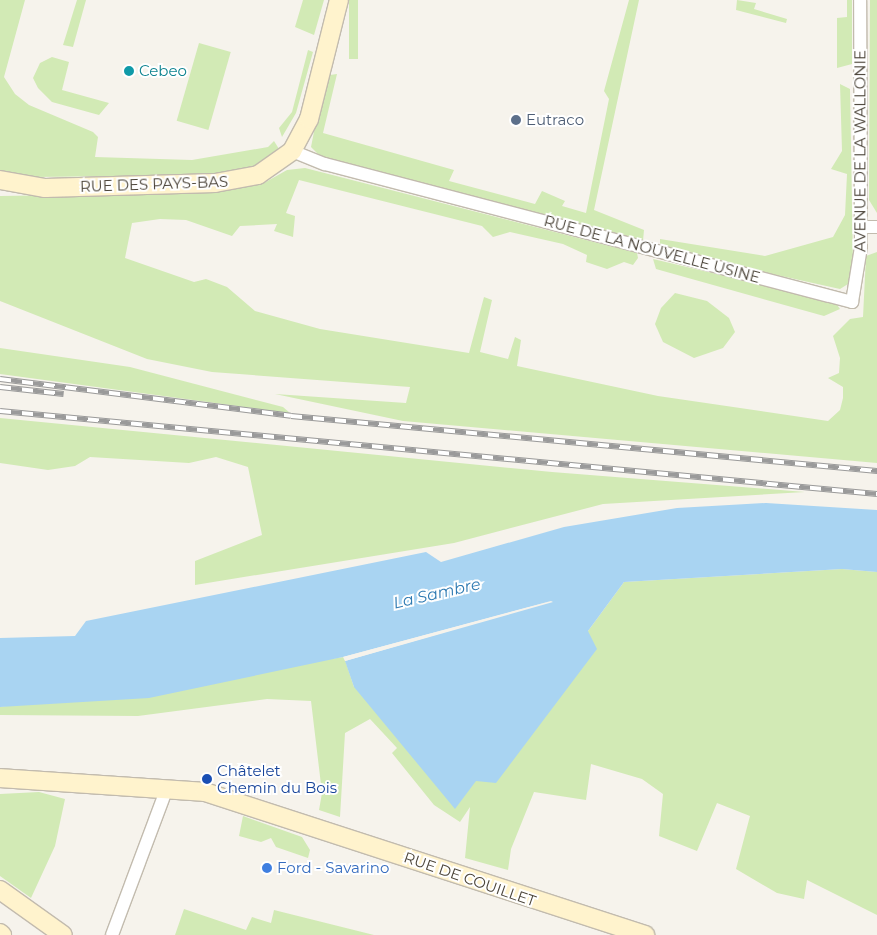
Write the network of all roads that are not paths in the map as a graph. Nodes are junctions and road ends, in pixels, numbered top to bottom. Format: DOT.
graph roads {
  1 [pos="340,0"];
  2 [pos="860,0"];
  3 [pos="292,151"];
  4 [pos="0,180"];
  5 [pos="861,227"];
  6 [pos="877,227"];
  7 [pos="852,302"];
  8 [pos="0,778"];
  9 [pos="47,781"];
  10 [pos="167,788"];
  11 [pos="0,789"];
  12 [pos="0,883"];
  13 [pos="0,890"];
  14 [pos="28,910"];
  15 [pos="63,935"];
  16 [pos="112,935"];
  17 [pos="645,935"];
  1 -- 3 [label="main road, RUE DES PAYS-BAS"];
  2 -- 5 [label="street, AVENUE DE LA WALLONIE"];
  3 -- 4 [label="main road, RUE DES PAYS-BAS"];
  3 -- 7 [label="street, RUE DE LA NOUVELLE USINE"];
  5 -- 6 [label="street"];
  5 -- 7 [label="street, AVENUE DE LA WALLONIE"];
  8 -- 9 [label="main road, RUE DE COUILLET"];
  9 -- 10 [label="main road, RUE DE COUILLET"];
  9 -- 11 [label="main road"];
  10 -- 16 [label="street"];
  10 -- 17 [label="main road, RUE DE COUILLET"];
  12 -- 14 [label="main road"];
  13 -- 14 [label="main road"];
  14 -- 15 [label="main road"];
}
